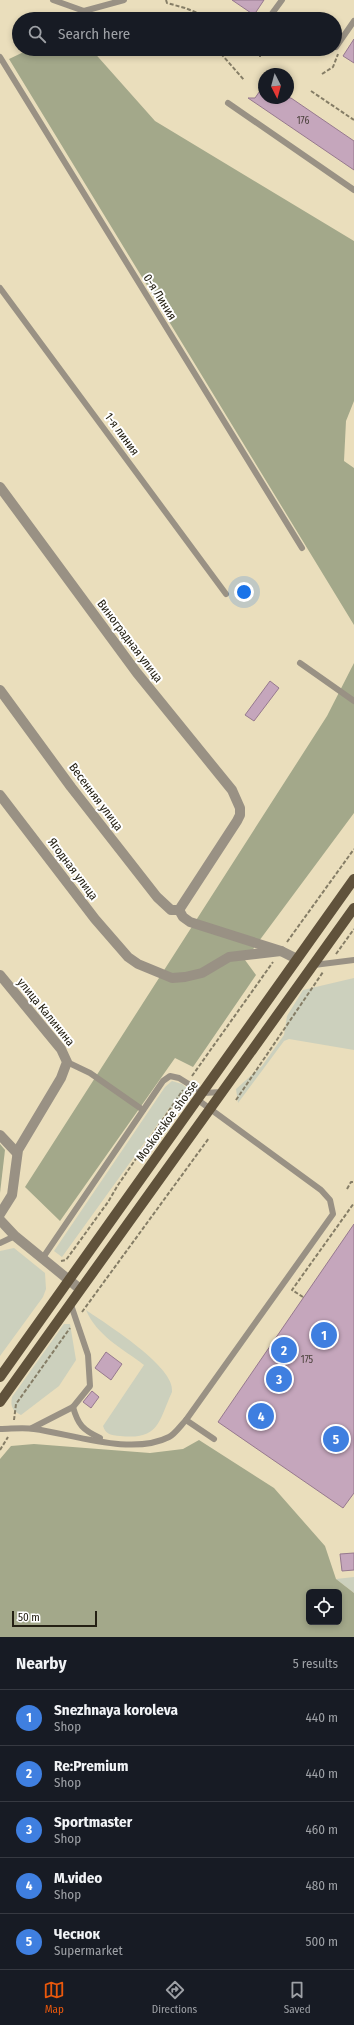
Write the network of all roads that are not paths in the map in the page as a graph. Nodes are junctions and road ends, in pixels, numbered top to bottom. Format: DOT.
graph roads {
  1 [pos="54,0"];
  2 [pos="124,0"];
  3 [pos="282,0"];
  4 [pos="273,12"];
  5 [pos="354,20"];
  6 [pos="342,38"];
  7 [pos="0,57"];
  8 [pos="228,102"];
  9 [pos="354,190"];
  10 [pos="0,288"];
  11 [pos="0,487"];
  12 [pos="302,548"];
  13 [pos="226,594"];
  14 [pos="300,663"];
  15 [pos="0,690"];
  16 [pos="354,701"];
  17 [pos="0,795"];
  18 [pos="354,879"];
  19 [pos="354,908"];
  20 [pos="179,910"];
  21 [pos="281,951"];
  22 [pos="297,959"];
  23 [pos="354,959"];
  24 [pos="314,965"];
  25 [pos="0,976"];
  26 [pos="67,1062"];
  27 [pos="222,1092"];
  28 [pos="200,1096"];
  29 [pos="210,1108"];
  30 [pos="143,1110"];
  31 [pos="0,1135"];
  32 [pos="17,1152"];
  33 [pos="0,1214"];
  34 [pos="0,1220"];
  35 [pos="16,1236"];
  36 [pos="0,1243"];
  37 [pos="42,1259"];
  38 [pos="68,1281"];
  39 [pos="80,1289"];
  40 [pos="70,1302"];
  41 [pos="0,1377"];
  42 [pos="0,1402"];
  43 [pos="73,1407"];
  44 [pos="186,1420"];
  45 [pos="32,1428"];
  46 [pos="0,1429"];
  47 [pos="214,1439"];
  48 [pos="107,1442"];
  1 -- 2 [label="lane"];
  3 -- 4 [label="lane"];
  5 -- 6 [label="lane"];
  7 -- 12 [label="lane, 0-я Линия"];
  8 -- 9 [label="lane"];
  10 -- 13 [label="lane, 1-я линия"];
  11 -- 20 [label="street, Виноградная улица"];
  14 -- 16 [label="lane"];
  15 -- 20 [label="street, Весенняя улица"];
  17 -- 21 [label="street, Ягодная улица"];
  18 -- 22 [label="main road, Moskovskoe shosse"];
  19 -- 24 [label="main road"];
  20 -- 21 [label="street, Весенняя улица"];
  21 -- 22 [label="street, Весенняя улица"];
  22 -- 28 [label="main road, Moskovskoe shosse"];
  23 -- 24 [label="lane"];
  24 -- 27 [label="main road"];
  25 -- 26 [label="street, улица Калинина"];
  26 -- 30 [label="lane"];
  26 -- 32 [label="street, улица Калинина"];
  27 -- 28 [label="lane"];
  27 -- 29 [label="main road"];
  28 -- 29 [label="lane"];
  28 -- 30 [label="lane"];
  28 -- 38 [label="main road, Moskovskoe shosse"];
  29 -- 39 [label="main road"];
  29 -- 44 [label="lane"];
  30 -- 37 [label="lane"];
  31 -- 32 [label="street"];
  32 -- 33 [label="street"];
  34 -- 35 [label="street"];
  35 -- 36 [label="lane"];
  35 -- 37 [label="street"];
  37 -- 38 [label="street"];
  38 -- 39 [label="street"];
  38 -- 41 [label="main road, Moskovskoe shosse"];
  39 -- 40 [label="main road"];
  40 -- 42 [label="main road"];
  40 -- 43 [label="lane"];
  43 -- 45 [label="lane"];
  43 -- 48 [label="lane"];
  44 -- 47 [label="lane"];
  44 -- 48 [label="lane"];
  45 -- 46 [label="lane"];
  45 -- 48 [label="lane"];
}
